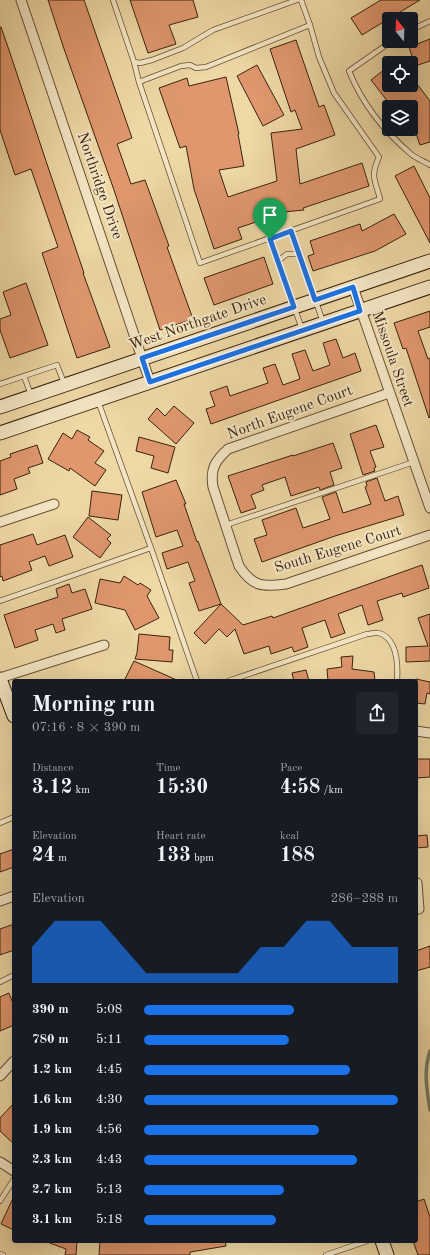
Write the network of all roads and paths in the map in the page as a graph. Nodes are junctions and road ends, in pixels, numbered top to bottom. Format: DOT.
graph roads {
  1 [pos="21,0"];
  2 [pos="113,0"];
  3 [pos="297,0"];
  4 [pos="301,0"];
  5 [pos="430,20"];
  6 [pos="310,25"];
  7 [pos="418,26"];
  8 [pos="382,48"];
  9 [pos="134,62"];
  10 [pos="139,82"];
  11 [pos="430,165"];
  12 [pos="291,231"];
  13 [pos="270,239"];
  14 [pos="299,254"];
  15 [pos="278,261"];
  16 [pos="430,261"];
  17 [pos="353,287"];
  18 [pos="430,287"];
  19 [pos="315,300"];
  20 [pos="294,307"];
  21 [pos="360,311"];
  22 [pos="324,323"];
  23 [pos="302,330"];
  24 [pos="142,358"];
  25 [pos="24,376"];
  26 [pos="150,382"];
  27 [pos="0,384"];
  28 [pos="65,385"];
  29 [pos="390,393"];
  30 [pos="31,396"];
  31 [pos="97,400"];
  32 [pos="0,407"];
  33 [pos="0,433"];
  34 [pos="414,462"];
  35 [pos="54,504"];
  36 [pos="430,508"];
  37 [pos="0,522"];
  38 [pos="224,522"];
  39 [pos="430,535"];
  40 [pos="151,548"];
  41 [pos="0,601"];
  42 [pos="104,645"];
  43 [pos="0,678"];
  44 [pos="197,679"];
  45 [pos="234,679"];
  46 [pos="397,679"];
  47 [pos="12,711"];
  48 [pos="418,731"];
  49 [pos="430,733"];
  50 [pos="12,818"];
  51 [pos="0,822"];
  52 [pos="418,896"];
  53 [pos="12,897"];
  54 [pos="0,901"];
  55 [pos="419,909"];
  56 [pos="12,976"];
  57 [pos="0,982"];
  58 [pos="12,1063"];
  59 [pos="0,1076"];
  60 [pos="0,1162"];
  61 [pos="12,1170"];
  62 [pos="12,1182"];
  63 [pos="0,1201"];
  64 [pos="362,1243"];
  65 [pos="383,1243"];
  66 [pos="326,1255"];
  67 [pos="387,1255"];
  1 -- 24 [label="street, Northridge Drive"];
  2 -- 9 [label="lane"];
  3 -- 9 [label="lane"];
  4 -- 6 [label="lane"];
  5 -- 7 [label="lane"];
  6 -- 10 [label="lane"];
  6 -- 12 [label="lane"];
  8 -- 11 [label="lane"];
  9 -- 10 [label="lane"];
  10 -- 13 [label="lane"];
  12 -- 13 [label="lane"];
  12 -- 14 [label="lane"];
  13 -- 15 [label="lane"];
  14 -- 15 [label="lane"];
  14 -- 19 [label="lane"];
  15 -- 20 [label="lane"];
  16 -- 17 [label="main road, West Northgate Drive"];
  17 -- 19 [label="main road, West Northgate Drive"];
  17 -- 21 [label="street, Missoula Street"];
  18 -- 21 [label="main road"];
  19 -- 20 [label="main road, West Northgate Drive"];
  19 -- 22 [label="lane"];
  20 -- 23 [label="lane"];
  20 -- 24 [label="main road, West Northgate Drive"];
  21 -- 22 [label="main road"];
  21 -- 29 [label="street, Missoula Street"];
  22 -- 23 [label="main road"];
  23 -- 26 [label="main road"];
  24 -- 26 [label="street, Northridge Drive"];
  24 -- 28 [label="main road, West Northgate Drive"];
  25 -- 27 [label="lane"];
  25 -- 28 [label="lane"];
  25 -- 30 [label="lane"];
  26 -- 31 [label="main road"];
  28 -- 30 [label="main road, West Northgate Drive"];
  29 -- 34 [label="street, Missoula Street"];
  29 -- 38 [label="street, North Eugene Court"];
  30 -- 32 [label="main road, West Northgate Drive"];
  31 -- 33 [label="main road"];
  31 -- 40 [label="lane"];
  34 -- 36 [label="street, Missoula Street"];
  34 -- 38 [label="lane"];
  35 -- 37 [label="street"];
  38 -- 39 [label="street, South Eugene Court"];
  40 -- 41 [label="lane"];
  40 -- 44 [label="lane"];
  42 -- 43 [label="street"];
  43 -- 47 [label="main road"];
  45 -- 46 [label="lane"];
  48 -- 49 [label="street"];
  50 -- 51 [label="lane"];
  52 -- 55 [label="street"];
  53 -- 54 [label="street"];
  56 -- 57 [label="lane"];
  58 -- 59 [label="street"];
  60 -- 61 [label="street"];
  62 -- 63 [label="lane"];
  64 -- 66 [label="lane"];
  65 -- 67 [label="main road"];
}
